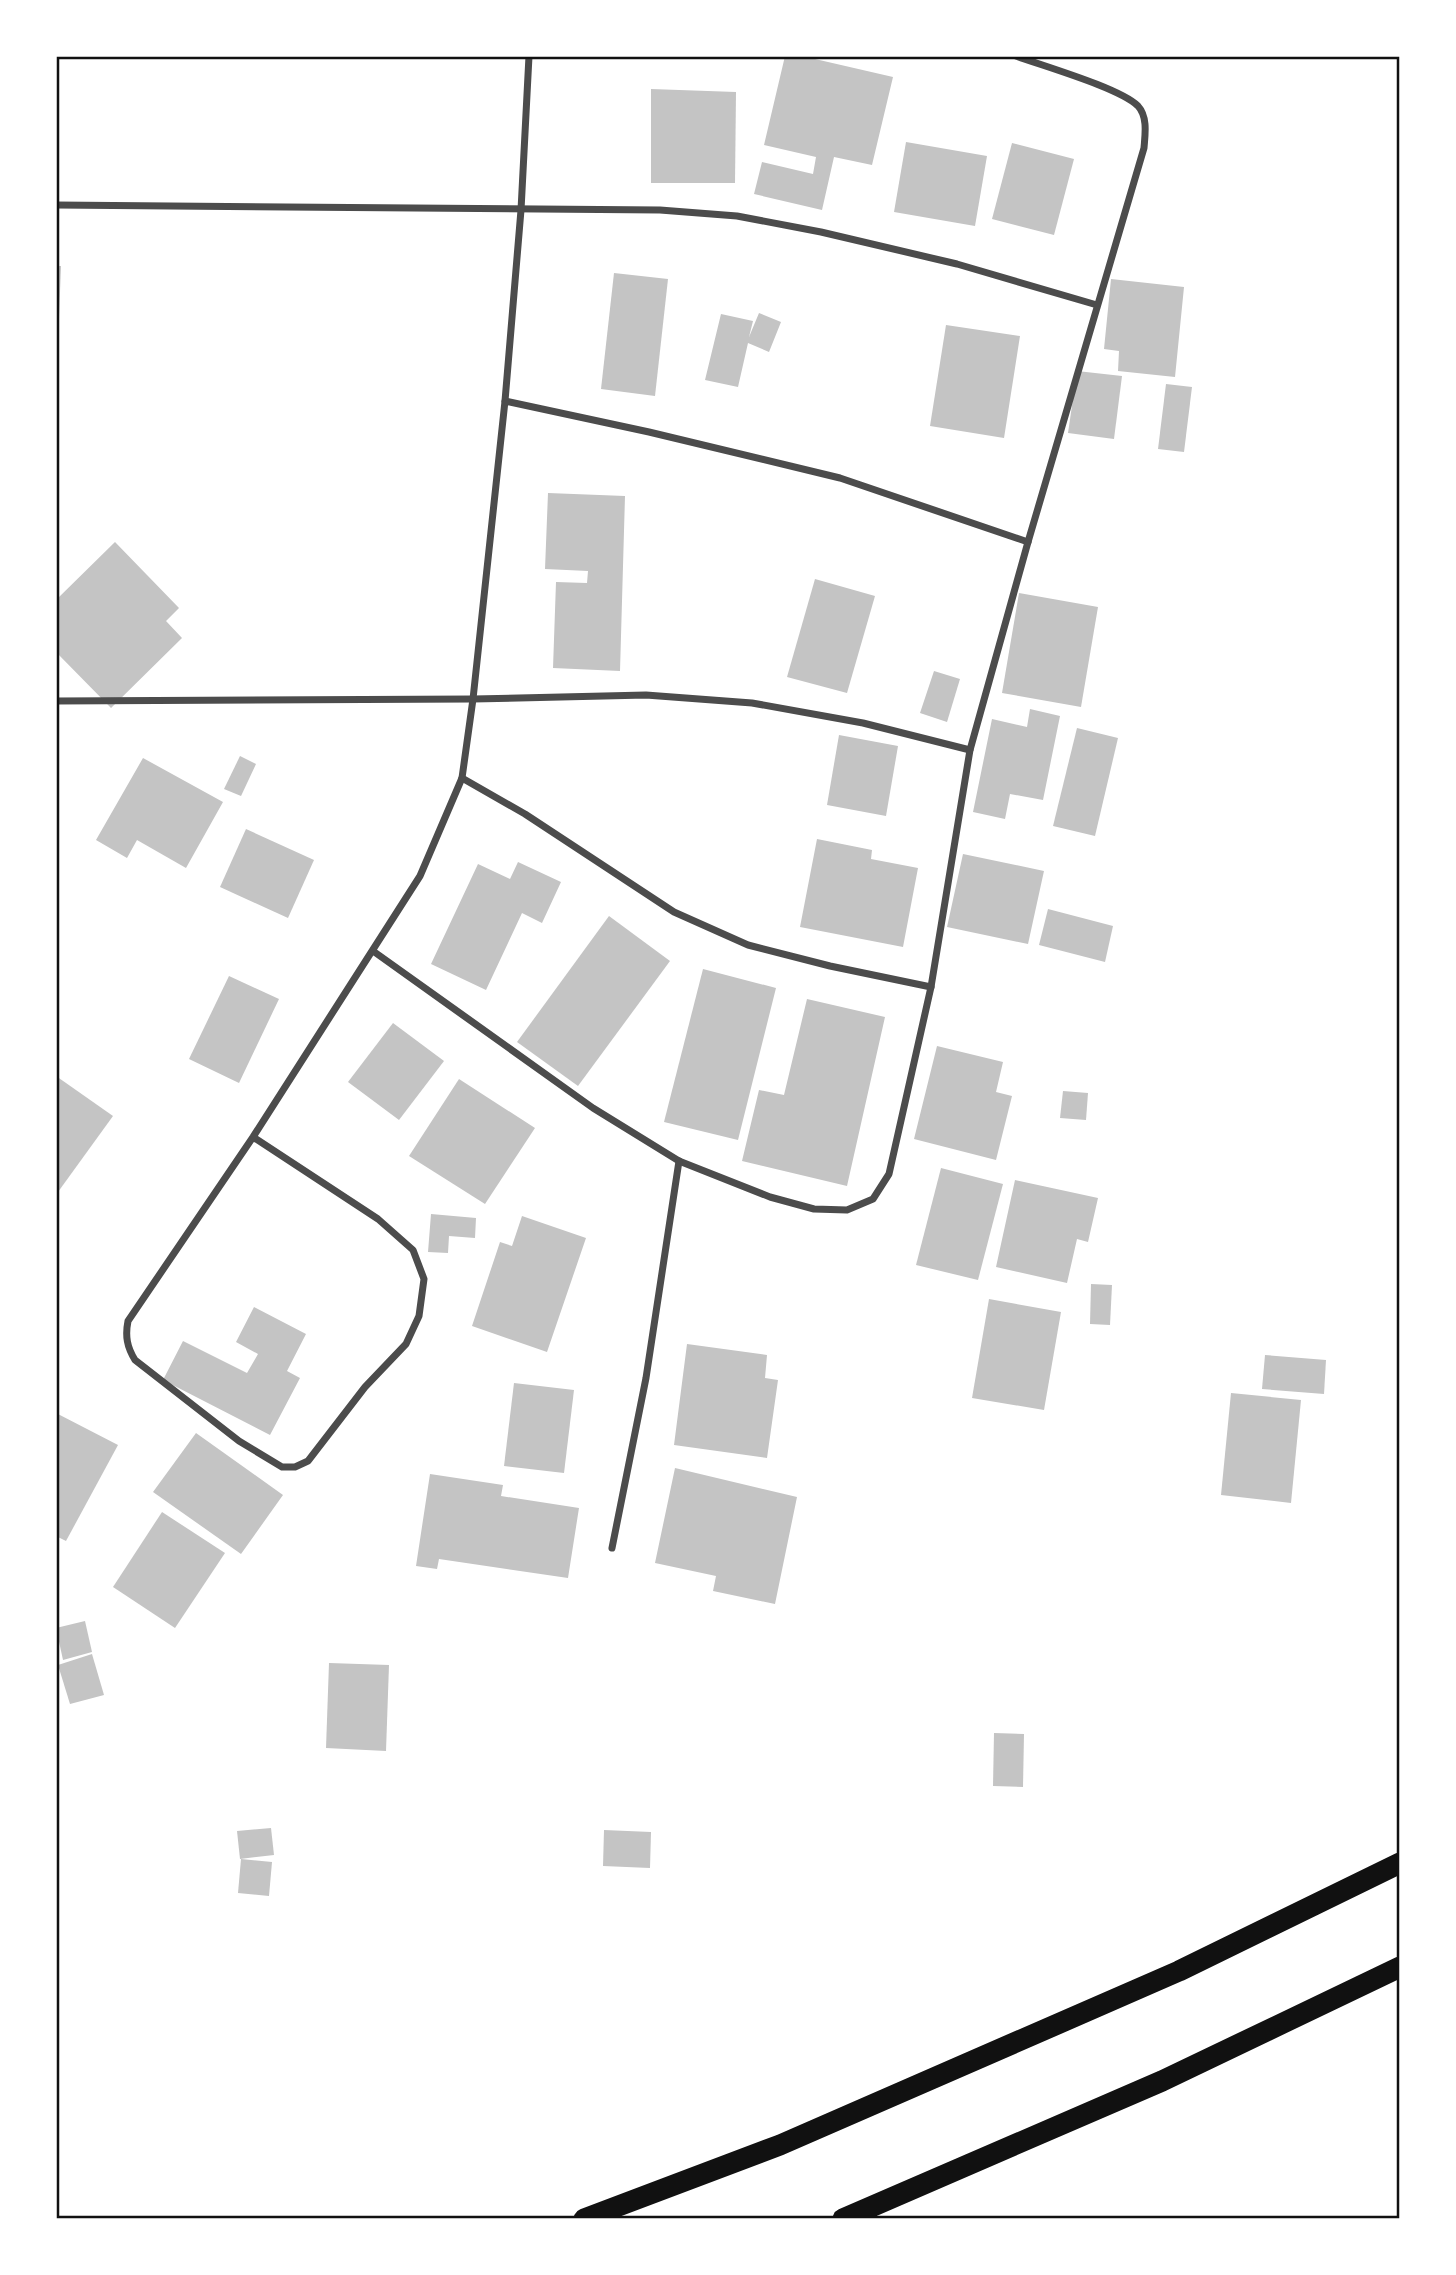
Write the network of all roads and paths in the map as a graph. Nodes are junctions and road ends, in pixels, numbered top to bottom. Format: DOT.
graph roads {
  1 [pos="529,56"];
  2 [pos="1016,56"];
  3 [pos="56,205"];
  4 [pos="522,210"];
  5 [pos="1097,305"];
  6 [pos="505,401"];
  7 [pos="1028,542"];
  8 [pos="473,698"];
  9 [pos="56,701"];
  10 [pos="970,750"];
  11 [pos="462,778"];
  12 [pos="373,951"];
  13 [pos="931,986"];
  14 [pos="253,1137"];
  15 [pos="679,1161"];
  16 [pos="612,1548"];
  17 [pos="1400,1863"];
  18 [pos="1400,1967"];
  19 [pos="584,2219"];
  20 [pos="844,2219"];
  1 -- 4 [label="street"];
  2 -- 5 [label="street"];
  3 -- 4 [label="street"];
  4 -- 5 [label="street"];
  4 -- 6 [label="street"];
  5 -- 7 [label="street"];
  6 -- 7 [label="street"];
  6 -- 8 [label="street"];
  7 -- 10 [label="street"];
  8 -- 9 [label="street"];
  8 -- 10 [label="street"];
  8 -- 11 [label="street"];
  10 -- 13 [label="street"];
  11 -- 12 [label="street"];
  11 -- 13 [label="street"];
  12 -- 14 [label="street"];
  12 -- 15 [label="street"];
  13 -- 15 [label="street"];
  14 -- 14 [label="street"];
  15 -- 16 [label="street"];
  17 -- 19 [label="highway"];
  18 -- 20 [label="highway"];
}
